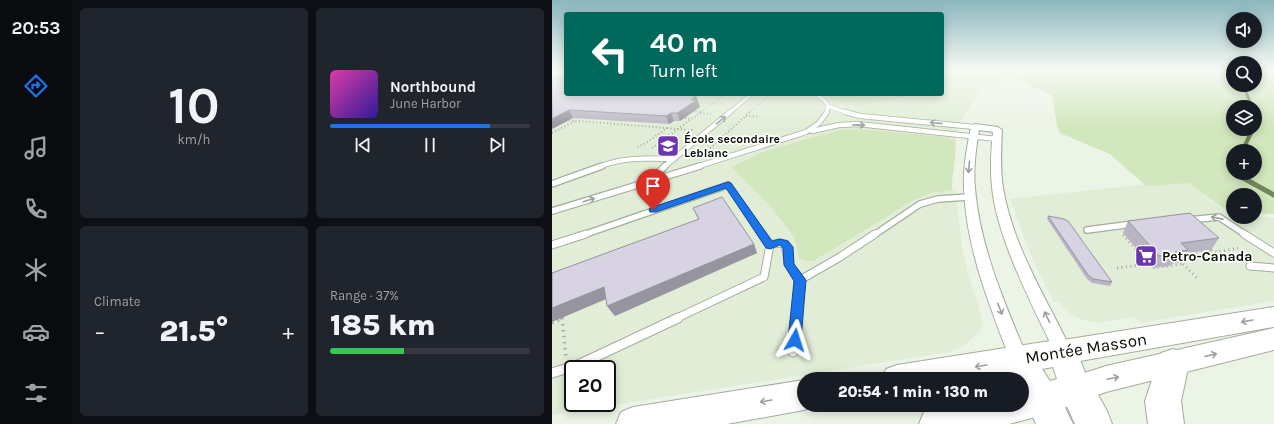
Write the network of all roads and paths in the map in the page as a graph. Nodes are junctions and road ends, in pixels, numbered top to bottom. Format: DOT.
graph roads {
  1 [pos="722,96"];
  2 [pos="750,96"];
  3 [pos="768,96"];
  4 [pos="819,96"];
  5 [pos="908,96"];
  6 [pos="690,101"];
  7 [pos="713,103"];
  8 [pos="854,104"];
  9 [pos="828,106"];
  10 [pos="695,111"];
  11 [pos="701,111"];
  12 [pos="745,116"];
  13 [pos="760,117"];
  14 [pos="685,118"];
  15 [pos="692,119"];
  16 [pos="559,120"];
  17 [pos="575,121"];
  18 [pos="667,128"];
  19 [pos="678,129"];
  20 [pos="806,132"];
  21 [pos="974,132"];
  22 [pos="552,133"];
  23 [pos="635,148"];
  24 [pos="649,150"];
  25 [pos="704,153"];
  26 [pos="674,158"];
  27 [pos="654,180"];
  28 [pos="552,184"];
  29 [pos="969,197"];
  30 [pos="552,212"];
  31 [pos="1181,221"];
  32 [pos="1137,224"];
  33 [pos="1087,230"];
  34 [pos="1119,231"];
  35 [pos="552,245"];
  36 [pos="1206,245"];
  37 [pos="770,246"];
  38 [pos="1238,248"];
  39 [pos="1211,250"];
  40 [pos="1274,253"];
  41 [pos="1180,254"];
  42 [pos="1177,259"];
  43 [pos="1148,264"];
  44 [pos="1183,264"];
  45 [pos="1250,266"];
  46 [pos="1117,268"];
  47 [pos="1274,268"];
  48 [pos="800,280"];
  49 [pos="1198,280"];
  50 [pos="1274,317"];
  51 [pos="552,323"];
  52 [pos="1274,339"];
  53 [pos="793,352"];
  54 [pos="1063,352"];
  55 [pos="1019,359"];
  56 [pos="566,360"];
  57 [pos="1173,364"];
  58 [pos="940,372"];
  59 [pos="552,373"];
  60 [pos="1076,389"];
  61 [pos="797,396"];
  62 [pos="1035,408"];
  63 [pos="633,424"];
  64 [pos="936,424"];
  65 [pos="1094,424"];
  66 [pos="1166,424"];
  1 -- 7 [label="path"];
  26 -- 2 [label="lane, one-way"];
  3 -- 12 [label="path"];
  4 -- 9 [label="lane"];
  5 -- 8 [label="path"];
  6 -- 7 [label="path"];
  7 -- 11 [label="path"];
  9 -- 20 [label="lane"];
  21 -- 9 [label="lane, one-way"];
  10 -- 11 [label="path"];
  11 -- 15 [label="path"];
  12 -- 13 [label="path"];
  12 -- 25 [label="path"];
  14 -- 15 [label="path"];
  15 -- 19 [label="path"];
  16 -- 17 [label="path"];
  17 -- 18 [label="path"];
  17 -- 22 [label="path"];
  18 -- 19 [label="path"];
  18 -- 23 [label="path"];
  19 -- 24 [label="path"];
  20 -- 21 [label="lane, one-way"];
  20 -- 27 [label="lane"];
  21 -- 29 [label="street, one-way"];
  54 -- 21 [label="street, one-way"];
  26 -- 27 [label="lane"];
  26 -- 28 [label="lane"];
  30 -- 27 [label="lane, one-way"];
  29 -- 48 [label="lane"];
  29 -- 55 [label="street, one-way"];
  40 -- 31 [label="lane, one-way"];
  32 -- 33 [label="lane"];
  34 -- 43 [label="path"];
  35 -- 37 [label="lane"];
  36 -- 39 [label="path"];
  37 -- 48 [label="lane"];
  37 -- 59 [label="lane"];
  38 -- 39 [label="path"];
  39 -- 41 [label="path"];
  42 -- 44 [label="path"];
  43 -- 44 [label="path"];
  43 -- 46 [label="path"];
  44 -- 49 [label="path"];
  45 -- 47 [label="lane"];
  48 -- 53 [label="lane"];
  50 -- 54 [label="street, Montée Masson, one-way"];
  51 -- 56 [label="path"];
  57 -- 52 [label="street, one-way"];
  54 -- 55 [label="main road, Montée Masson"];
  54 -- 60 [label="main road"];
  55 -- 58 [label="main road, Montée Masson, one-way"];
  55 -- 62 [label="main road"];
  60 -- 57 [label="street, one-way"];
  57 -- 66 [label="highway"];
  60 -- 62 [label="main road"];
  60 -- 65 [label="highway"];
  61 -- 63 [label="main road, one-way"];
  62 -- 64 [label="main road"];
}
